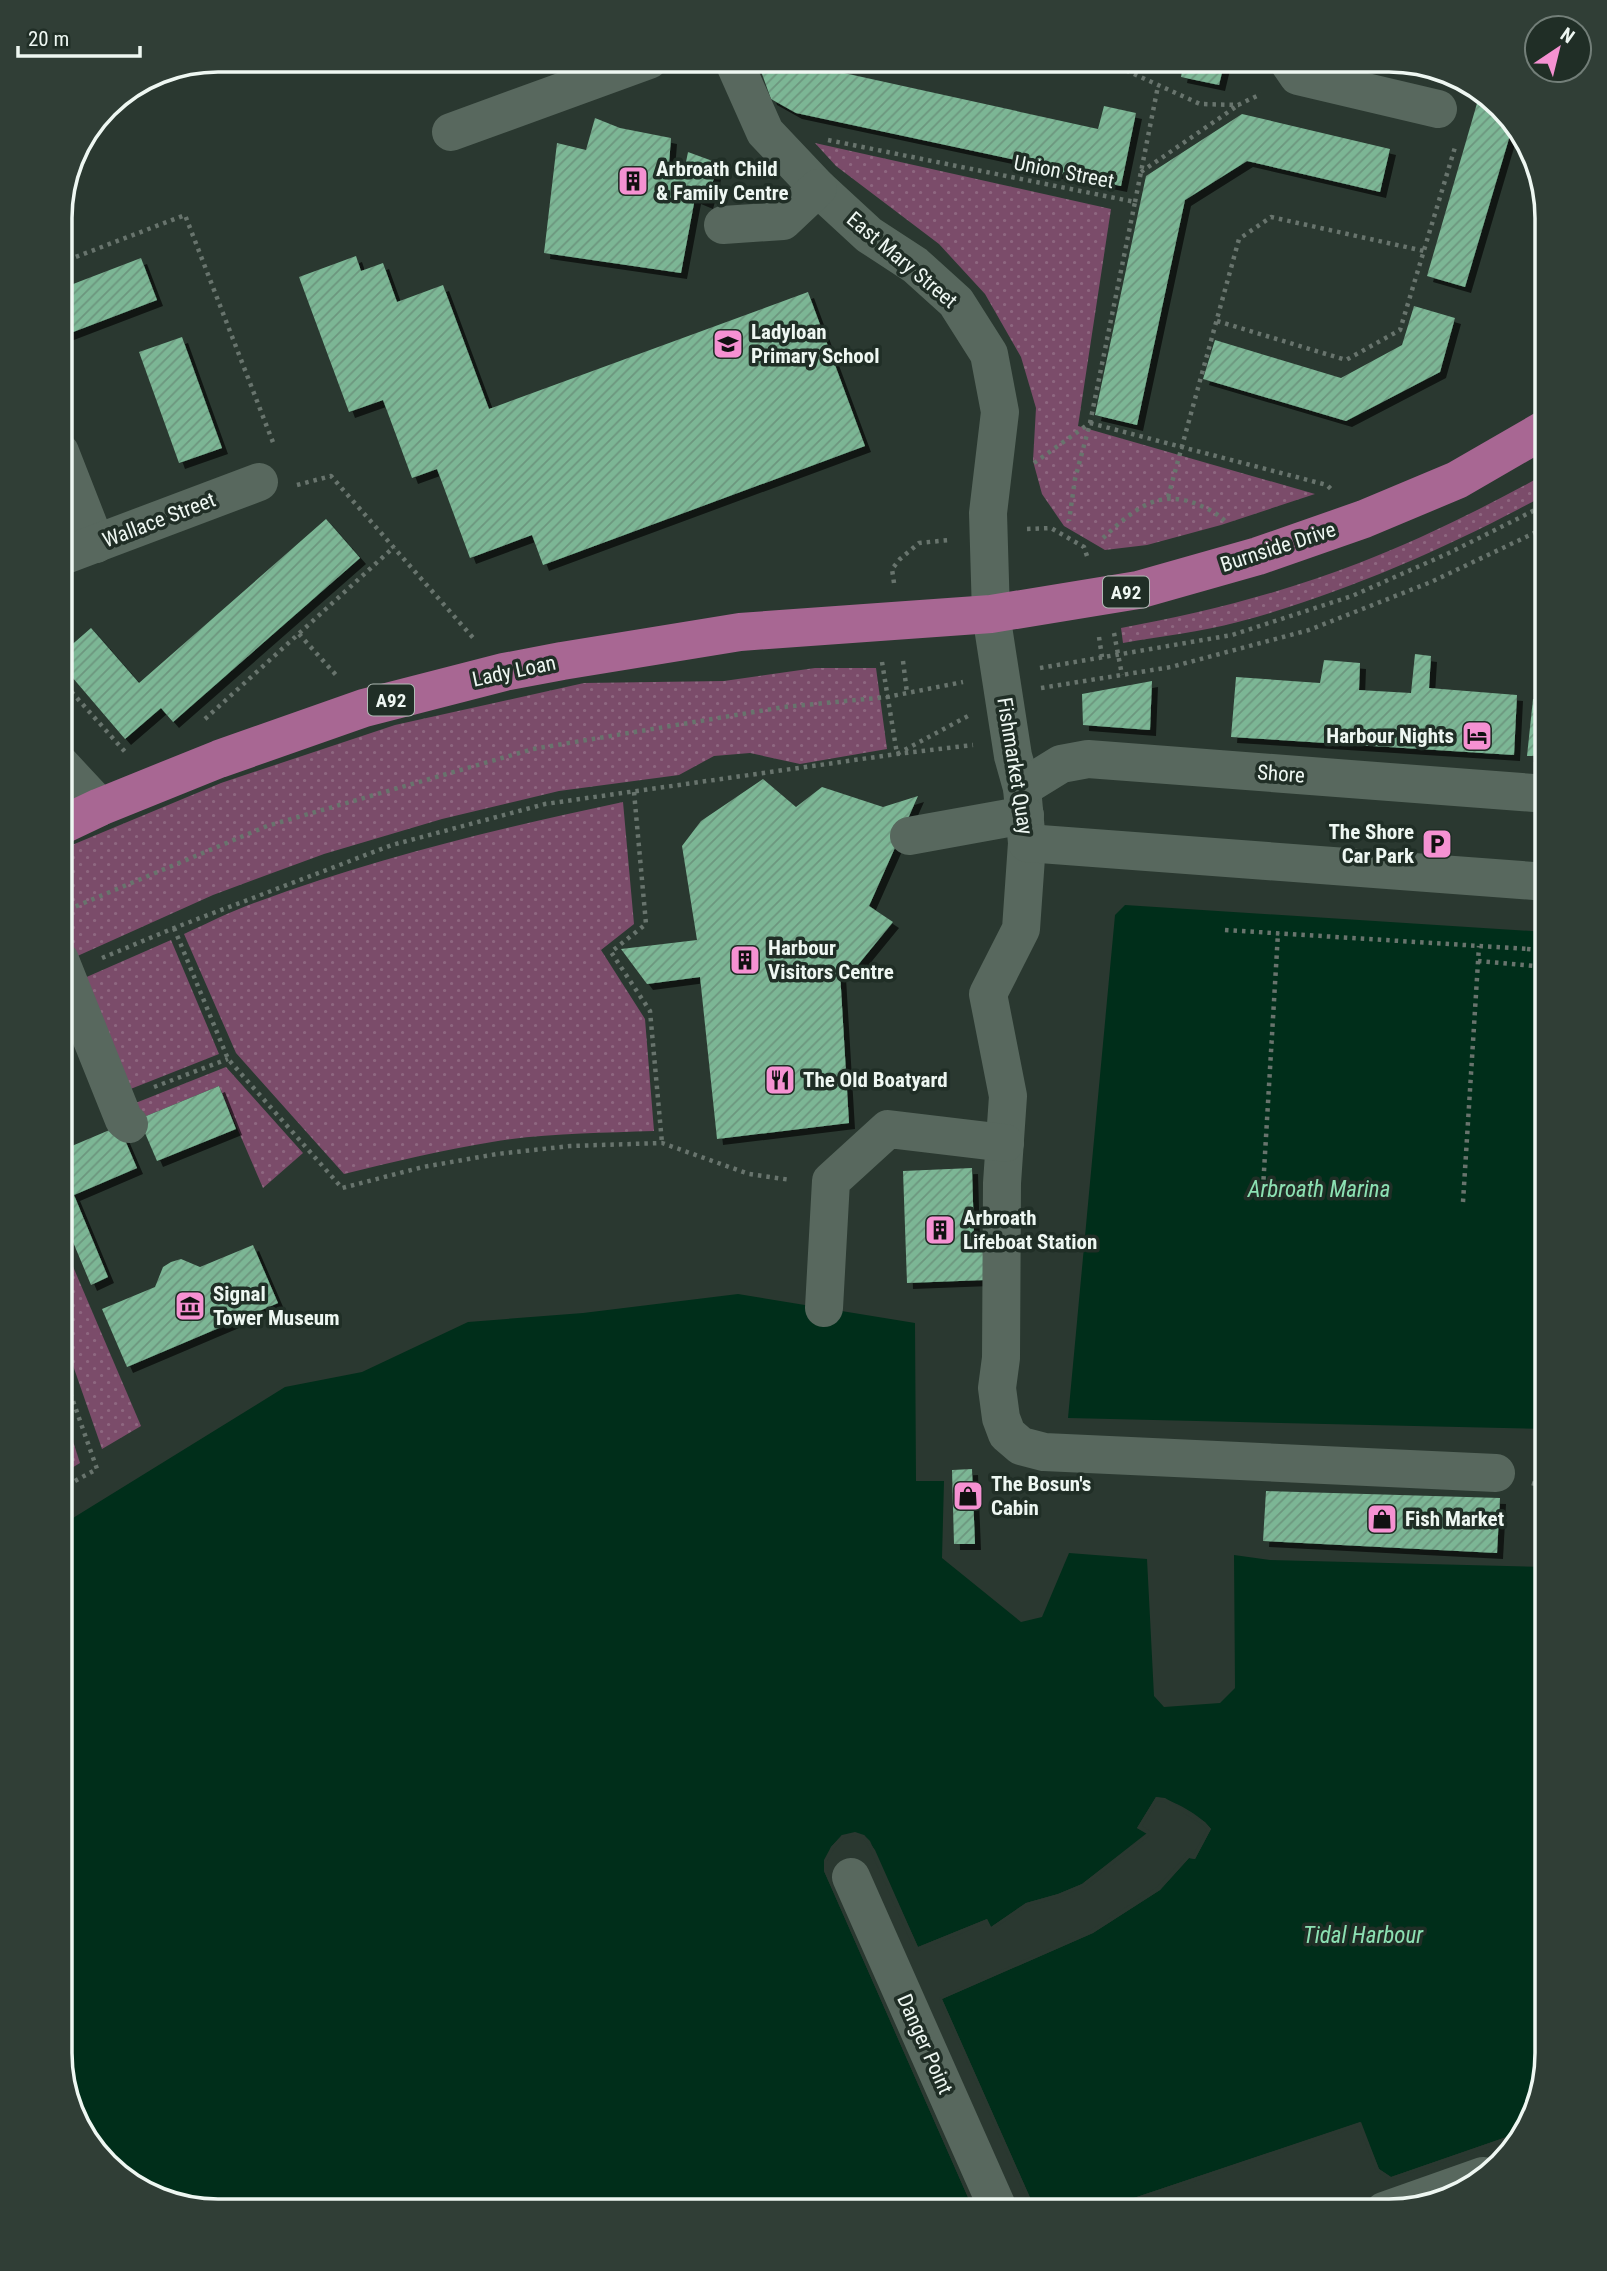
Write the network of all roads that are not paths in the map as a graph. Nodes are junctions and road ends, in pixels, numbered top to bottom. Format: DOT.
graph roads {
  1 [pos="616,72"];
  2 [pos="738,72"];
  3 [pos="1304,72"];
  4 [pos="1447,125"];
  5 [pos="451,132"];
  6 [pos="818,188"];
  7 [pos="723,225"];
  8 [pos="1535,435"];
  9 [pos="275,481"];
  10 [pos="72,483"];
  11 [pos="96,544"];
  12 [pos="72,553"];
  13 [pos="991,614"];
  14 [pos="72,777"];
  15 [pos="1535,793"];
  16 [pos="100,807"];
  17 [pos="1025,815"];
  18 [pos="72,821"];
  19 [pos="909,836"];
  20 [pos="1535,880"];
  21 [pos="72,988"];
  22 [pos="123,1113"];
  23 [pos="1006,1143"];
  24 [pos="824,1308"];
  25 [pos="1496,1473"];
  26 [pos="851,1877"];
  27 [pos="994,2199"];
  1 -- 5 [label="street"];
  2 -- 6 [label="street, East Mary Street"];
  3 -- 4 [label="street"];
  6 -- 7 [label="street"];
  6 -- 13 [label="street, East Mary Street"];
  8 -- 13 [label="main road, Burnside Drive / A92"];
  9 -- 11 [label="street, Wallace Street"];
  10 -- 11 [label="street"];
  11 -- 12 [label="street, Wallace Street"];
  13 -- 16 [label="main road, Lady Loan / A92"];
  13 -- 17 [label="street, Fishmarket Quay"];
  14 -- 16 [label="street"];
  15 -- 17 [label="street, Shore"];
  16 -- 18 [label="main road, Lady Loan / A92"];
  17 -- 19 [label="street"];
  17 -- 20 [label="street"];
  17 -- 23 [label="street, Fishmarket Quay"];
  21 -- 22 [label="street"];
  23 -- 24 [label="street"];
  23 -- 25 [label="street"];
  26 -- 27 [label="street, Danger Point"];
}
